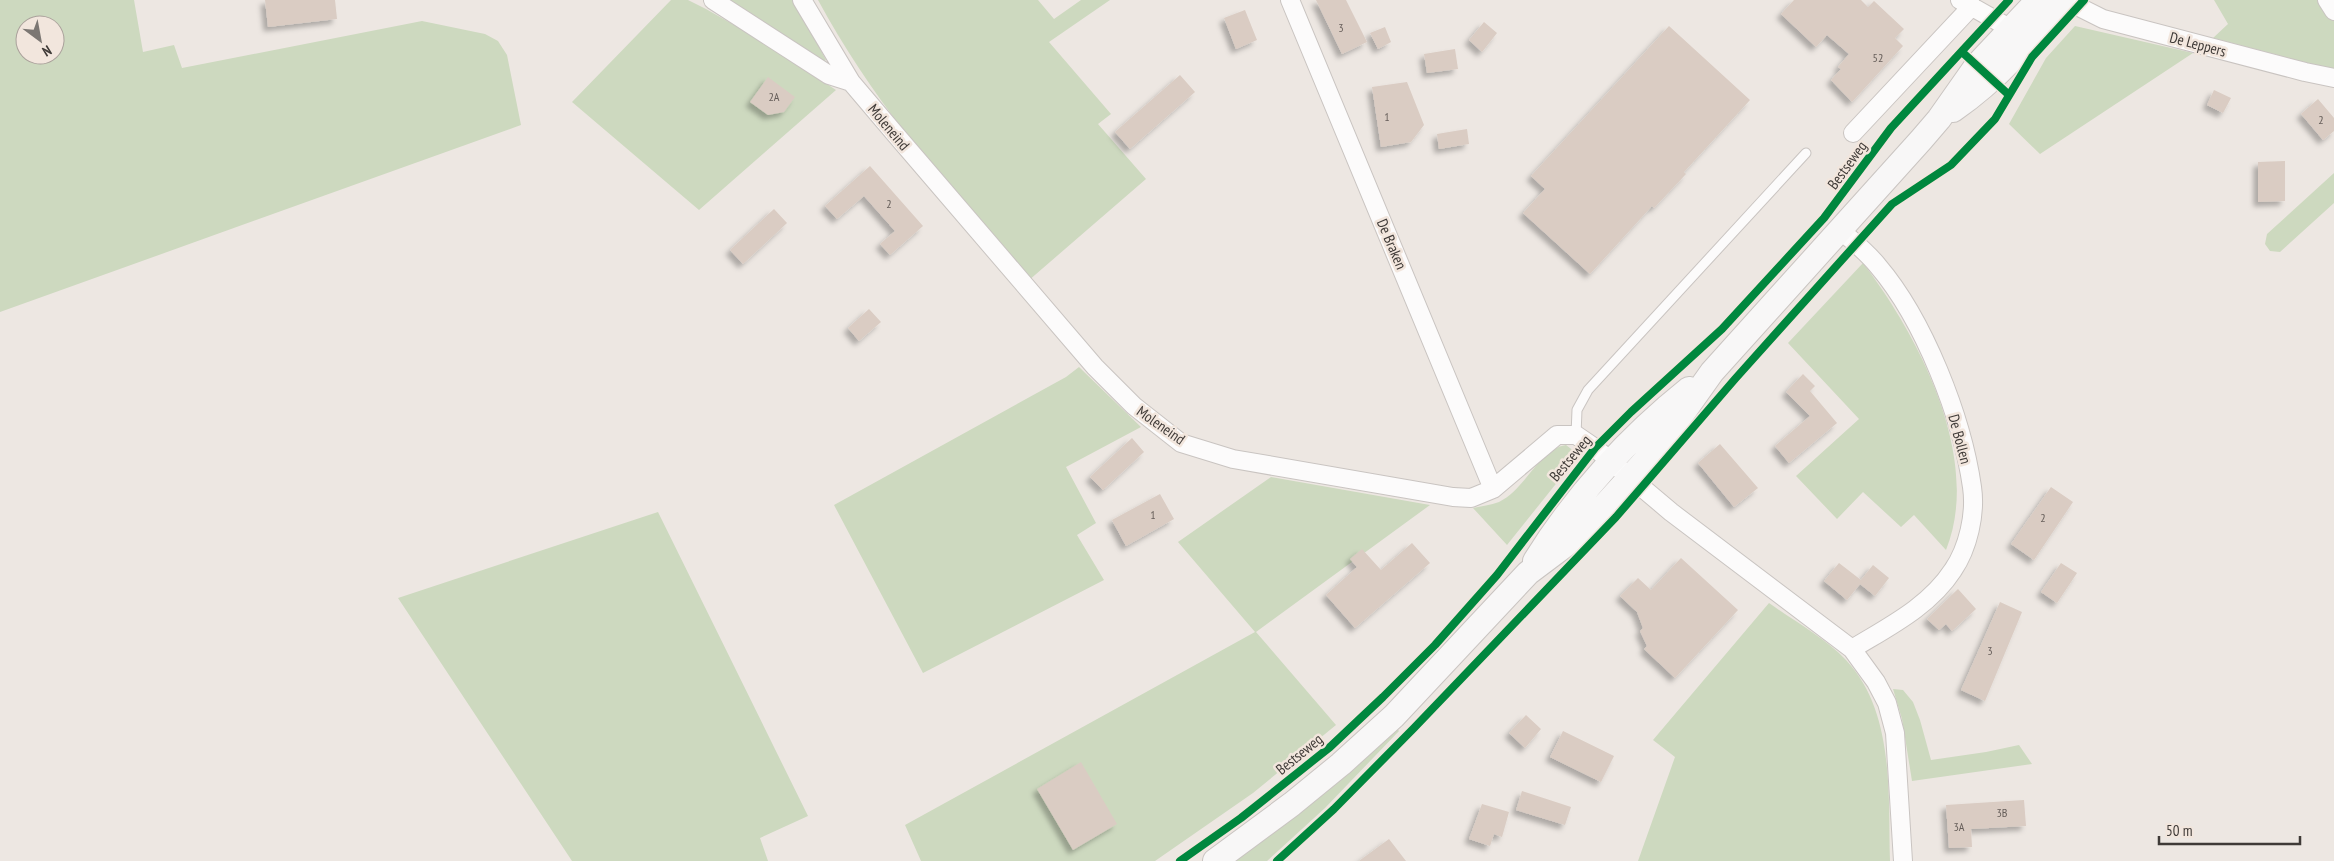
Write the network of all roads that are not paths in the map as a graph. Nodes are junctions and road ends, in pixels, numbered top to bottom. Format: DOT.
graph roads {
  1 [pos="713,0"];
  2 [pos="802,0"];
  3 [pos="1290,0"];
  4 [pos="2038,0"];
  5 [pos="2063,0"];
  6 [pos="2327,0"];
  7 [pos="1966,3"];
  8 [pos="2334,11"];
  9 [pos="2010,28"];
  10 [pos="2030,40"];
  11 [pos="2334,78"];
  12 [pos="851,82"];
  13 [pos="1939,119"];
  14 [pos="1853,133"];
  15 [pos="1806,153"];
  16 [pos="1840,230"];
  17 [pos="1712,372"];
  18 [pos="1576,435"];
  19 [pos="1611,463"];
  20 [pos="1630,479"];
  21 [pos="1494,489"];
  22 [pos="1528,573"];
  23 [pos="1852,650"];
  24 [pos="1215,861"];
  25 [pos="1903,861"];
  1 -- 12 [label="street"];
  2 -- 12 [label="street, Moleneind"];
  3 -- 21 [label="street, De Braken"];
  4 -- 9 [label="main road"];
  5 -- 10 [label="main road"];
  5 -- 11 [label="street, De Leppers"];
  6 -- 8 [label="street"];
  7 -- 9 [label="street"];
  7 -- 14 [label="street, Bestseweg"];
  9 -- 10 [label="street"];
  9 -- 13 [label="main road"];
  10 -- 13 [label="main road"];
  12 -- 21 [label="street, Moleneind"];
  13 -- 16 [label="main road"];
  15 -- 18 [label="lane"];
  16 -- 17 [label="main road"];
  16 -- 23 [label="street, De Bollen"];
  17 -- 19 [label="main road"];
  17 -- 20 [label="main road"];
  18 -- 19 [label="street"];
  18 -- 21 [label="street, Moleneind"];
  19 -- 20 [label="street"];
  19 -- 22 [label="main road"];
  20 -- 22 [label="main road"];
  20 -- 23 [label="street"];
  22 -- 24 [label="main road"];
  23 -- 25 [label="street"];
}
